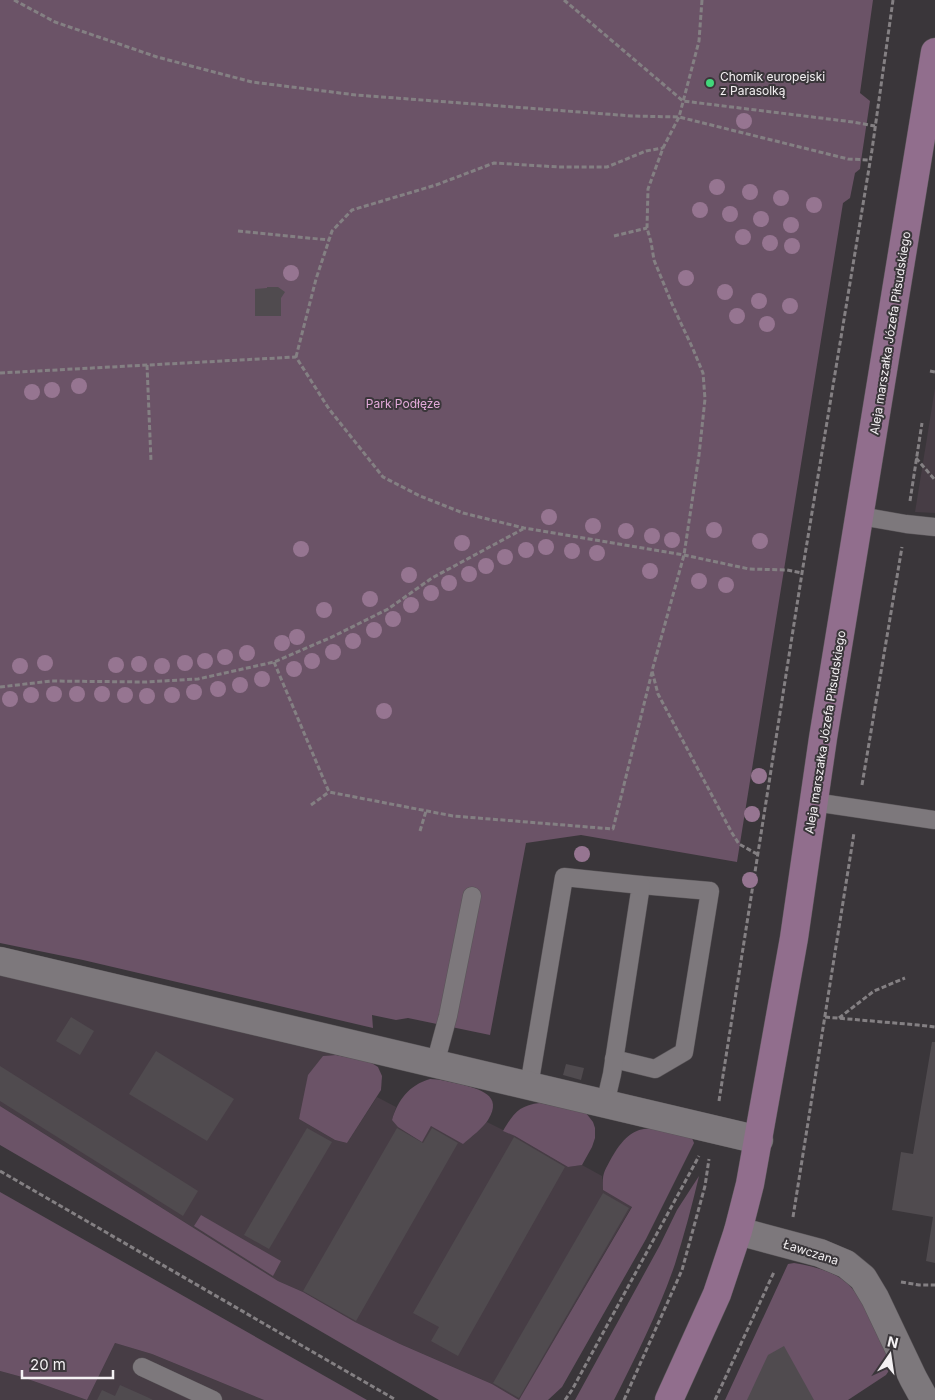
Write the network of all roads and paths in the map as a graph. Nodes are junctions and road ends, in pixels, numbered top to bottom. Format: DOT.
graph roads {
  1 [pos="14,0"];
  2 [pos="564,0"];
  3 [pos="702,0"];
  4 [pos="893,0"];
  5 [pos="935,52"];
  6 [pos="683,101"];
  7 [pos="679,117"];
  8 [pos="875,126"];
  9 [pos="663,148"];
  10 [pos="870,160"];
  11 [pos="647,228"];
  12 [pos="238,230"];
  13 [pos="614,236"];
  14 [pos="329,240"];
  15 [pos="296,357"];
  16 [pos="147,365"];
  17 [pos="930,371"];
  18 [pos="935,372"];
  19 [pos="0,374"];
  20 [pos="916,457"];
  21 [pos="151,461"];
  22 [pos="935,480"];
  23 [pos="860,516"];
  24 [pos="935,527"];
  25 [pos="524,528"];
  26 [pos="684,555"];
  27 [pos="802,573"];
  28 [pos="274,662"];
  29 [pos="652,671"];
  30 [pos="0,688"];
  31 [pos="329,792"];
  32 [pos="814,802"];
  33 [pos="311,805"];
  34 [pos="426,811"];
  35 [pos="935,820"];
  36 [pos="420,831"];
  37 [pos="757,855"];
  38 [pos="642,885"];
  39 [pos="472,896"];
  40 [pos="0,961"];
  41 [pos="905,978"];
  42 [pos="825,1017"];
  43 [pos="839,1018"];
  44 [pos="935,1028"];
  45 [pos="436,1064"];
  46 [pos="613,1066"];
  47 [pos="531,1073"];
  48 [pos="605,1104"];
  49 [pos="714,1129"];
  50 [pos="759,1140"];
  51 [pos="0,1172"];
  52 [pos="798,1180"];
  53 [pos="738,1231"];
  54 [pos="786,1244"];
  55 [pos="894,1281"];
  56 [pos="935,1284"];
  57 [pos="142,1367"];
  58 [pos="213,1400"];
  59 [pos="396,1400"];
  60 [pos="565,1400"];
  61 [pos="624,1400"];
  62 [pos="669,1400"];
  63 [pos="716,1400"];
  64 [pos="926,1400"];
  1 -- 7 [label="path"];
  2 -- 6 [label="path"];
  3 -- 6 [label="path"];
  4 -- 8 [label="path"];
  5 -- 23 [label="street, Aleja marszałka Józefa Piłsudskiego"];
  6 -- 7 [label="path"];
  6 -- 8 [label="path"];
  7 -- 9 [label="path"];
  7 -- 10 [label="path"];
  8 -- 10 [label="path"];
  9 -- 11 [label="path"];
  9 -- 14 [label="path"];
  10 -- 27 [label="path"];
  11 -- 13 [label="path"];
  11 -- 26 [label="path"];
  12 -- 14 [label="path"];
  14 -- 15 [label="path"];
  15 -- 16 [label="path"];
  15 -- 25 [label="path"];
  16 -- 19 [label="path"];
  16 -- 21 [label="path"];
  17 -- 18 [label="path"];
  20 -- 22 [label="path"];
  23 -- 24 [label="lane"];
  23 -- 32 [label="street, Aleja marszałka Józefa Piłsudskiego"];
  25 -- 26 [label="path"];
  25 -- 28 [label="path"];
  26 -- 27 [label="path"];
  26 -- 29 [label="path"];
  27 -- 37 [label="path"];
  28 -- 30 [label="path"];
  28 -- 31 [label="path"];
  29 -- 34 [label="path"];
  29 -- 37 [label="path"];
  31 -- 33 [label="path"];
  31 -- 34 [label="path"];
  32 -- 35 [label="lane"];
  32 -- 50 [label="street, Aleja marszałka Józefa Piłsudskiego"];
  34 -- 36 [label="path"];
  37 -- 49 [label="path"];
  38 -- 46 [label="lane"];
  38 -- 46 [label="lane"];
  38 -- 47 [label="lane"];
  39 -- 45 [label="lane"];
  40 -- 45 [label="street"];
  41 -- 43 [label="path"];
  42 -- 43 [label="path"];
  43 -- 44 [label="path"];
  45 -- 47 [label="street"];
  46 -- 48 [label="lane"];
  47 -- 48 [label="street"];
  48 -- 49 [label="street"];
  49 -- 50 [label="street"];
  49 -- 60 [label="path"];
  49 -- 61 [label="path"];
  50 -- 53 [label="street, Aleja marszałka Józefa Piłsudskiego"];
  51 -- 59 [label="path"];
  52 -- 54 [label="path"];
  53 -- 54 [label="street, Ławczana"];
  53 -- 62 [label="street, Aleja marszałka Józefa Piłsudskiego"];
  54 -- 63 [label="path"];
  54 -- 64 [label="street, Ławczana"];
  55 -- 56 [label="path"];
  57 -- 58 [label="lane"];
}
